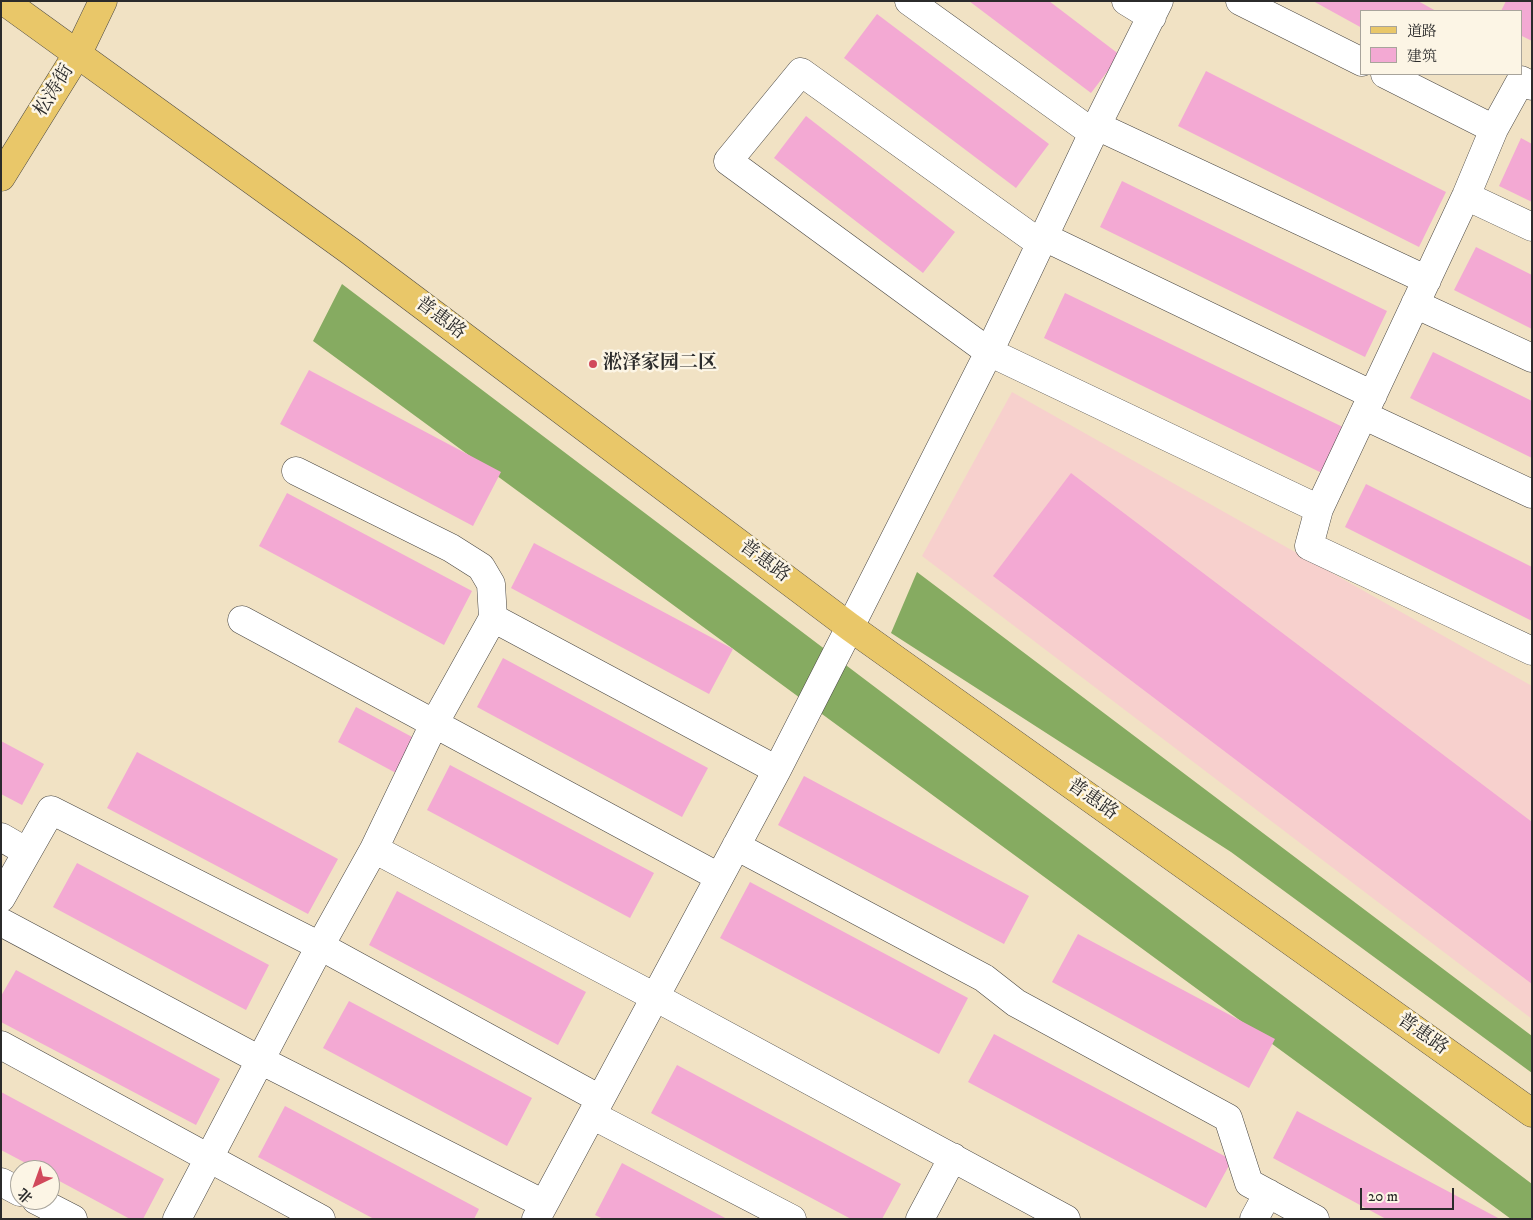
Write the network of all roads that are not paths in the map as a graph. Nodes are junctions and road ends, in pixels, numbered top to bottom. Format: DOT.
graph roads {
  1 [pos="103,1"];
  2 [pos="909,1"];
  3 [pos="1126,1"];
  4 [pos="1240,1"];
  5 [pos="6,5"];
  6 [pos="1155,9"];
  7 [pos="78,53"];
  8 [pos="1360,61"];
  9 [pos="1387,75"];
  10 [pos="1532,86"];
  11 [pos="1494,128"];
  12 [pos="1095,130"];
  13 [pos="1,177"];
  14 [pos="1466,196"];
  15 [pos="1532,227"];
  16 [pos="1042,240"];
  17 [pos="1427,280"];
  18 [pos="1415,304"];
  19 [pos="989,352"];
  20 [pos="1532,358"];
  21 [pos="1368,405"];
  22 [pos="296,471"];
  23 [pos="1532,494"];
  24 [pos="1319,509"];
  25 [pos="493,618"];
  26 [pos="242,620"];
  27 [pos="850,627"];
  28 [pos="1532,651"];
  29 [pos="434,724"];
  30 [pos="777,770"];
  31 [pos="1,837"];
  32 [pos="736,846"];
  33 [pos="374,849"];
  34 [pos="27,852"];
  35 [pos="719,877"];
  36 [pos="1,898"];
  37 [pos="1,922"];
  38 [pos="320,946"];
  39 [pos="655,997"];
  40 [pos="1,1045"];
  41 [pos="260,1060"];
  42 [pos="596,1107"];
  43 [pos="1532,1113"];
  44 [pos="952,1157"];
  45 [pos="208,1158"];
  46 [pos="1268,1193"];
  47 [pos="55,1210"];
  48 [pos="540,1211"];
  49 [pos="73,1219"];
  50 [pos="176,1219"];
  51 [pos="321,1219"];
  52 [pos="792,1219"];
  53 [pos="920,1219"];
  54 [pos="1066,1219"];
  55 [pos="1254,1219"];
  56 [pos="1315,1219"];
  1 -- 7 [label="main road, 松涛街"];
  2 -- 12 [label="street"];
  3 -- 6 [label="street"];
  4 -- 8 [label="street"];
  5 -- 7 [label="main road, 普惠路"];
  6 -- 12 [label="street"];
  7 -- 13 [label="main road, 松涛街"];
  7 -- 27 [label="main road, 普惠路"];
  9 -- 11 [label="street"];
  10 -- 11 [label="street"];
  11 -- 14 [label="street"];
  12 -- 16 [label="street"];
  12 -- 17 [label="street"];
  14 -- 15 [label="street"];
  14 -- 17 [label="street"];
  16 -- 19 [label="street"];
  16 -- 19 [label="street"];
  16 -- 21 [label="street"];
  17 -- 18 [label="street"];
  18 -- 20 [label="street"];
  18 -- 21 [label="street"];
  19 -- 24 [label="street"];
  19 -- 27 [label="street"];
  21 -- 23 [label="street"];
  21 -- 24 [label="street"];
  22 -- 25 [label="street"];
  24 -- 28 [label="street"];
  25 -- 29 [label="street"];
  25 -- 30 [label="street"];
  26 -- 29 [label="street"];
  27 -- 30 [label="street"];
  27 -- 43 [label="main road, 普惠路"];
  29 -- 33 [label="street"];
  29 -- 35 [label="street"];
  30 -- 32 [label="street"];
  31 -- 34 [label="street"];
  32 -- 35 [label="street"];
  32 -- 46 [label="street"];
  33 -- 38 [label="street"];
  33 -- 39 [label="street"];
  34 -- 36 [label="street"];
  34 -- 38 [label="street"];
  35 -- 39 [label="street"];
  37 -- 41 [label="street"];
  38 -- 41 [label="street"];
  38 -- 42 [label="street"];
  39 -- 42 [label="street"];
  39 -- 44 [label="street"];
  40 -- 45 [label="street"];
  41 -- 45 [label="street"];
  41 -- 48 [label="street"];
  42 -- 48 [label="street"];
  42 -- 52 [label="street"];
  44 -- 53 [label="street"];
  44 -- 54 [label="street"];
  45 -- 50 [label="street"];
  45 -- 51 [label="street"];
  46 -- 55 [label="street"];
  46 -- 56 [label="street"];
  47 -- 49 [label="street"];
}
